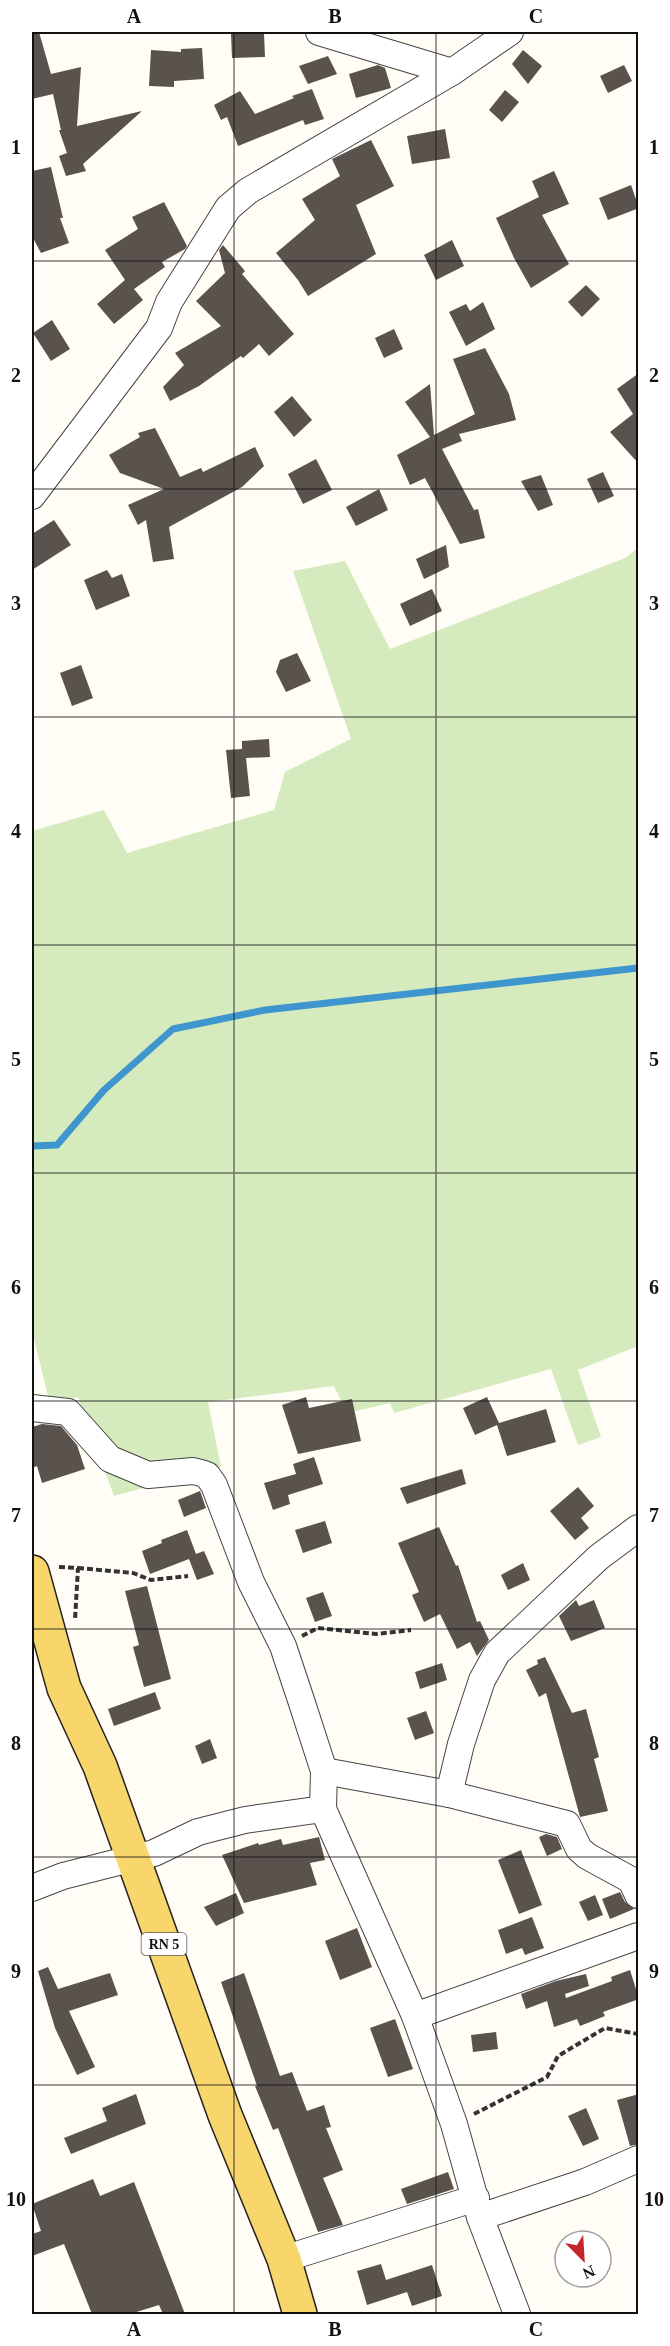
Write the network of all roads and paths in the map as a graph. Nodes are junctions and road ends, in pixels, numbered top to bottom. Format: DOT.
graph roads {
  1 [pos="319,32"];
  2 [pos="510,32"];
  3 [pos="452,72"];
  4 [pos="32,496"];
  5 [pos="32,1408"];
  6 [pos="639,1528"];
  7 [pos="78,1568"];
  8 [pos="32,1572"];
  9 [pos="188,1576"];
  10 [pos="411,1630"];
  11 [pos="283,1646"];
  12 [pos="324,1771"];
  13 [pos="449,1794"];
  14 [pos="323,1809"];
  15 [pos="132,1857"];
  16 [pos="32,1888"];
  17 [pos="639,1895"];
  18 [pos="639,1936"];
  19 [pos="415,2016"];
  20 [pos="639,2034"];
  21 [pos="454,2124"];
  22 [pos="639,2158"];
  23 [pos="478,2207"];
  24 [pos="284,2259"];
  25 [pos="300,2314"];
  26 [pos="517,2314"];
  1 -- 3 [label="street"];
  2 -- 3 [label="street"];
  3 -- 4 [label="street"];
  5 -- 11 [label="street"];
  6 -- 13 [label="street"];
  7 -- 9 [label="path"];
  8 -- 15 [label="main road, RN 5"];
  10 -- 11 [label="path"];
  11 -- 12 [label="street"];
  12 -- 13 [label="street"];
  12 -- 14 [label="street"];
  13 -- 17 [label="street"];
  14 -- 15 [label="street"];
  14 -- 19 [label="street"];
  15 -- 16 [label="street"];
  15 -- 24 [label="main road, RN 5"];
  18 -- 19 [label="street"];
  19 -- 21 [label="street"];
  20 -- 21 [label="path"];
  21 -- 23 [label="street"];
  22 -- 23 [label="street"];
  23 -- 24 [label="street"];
  23 -- 26 [label="street"];
  24 -- 25 [label="main road, RN 5"];
}
